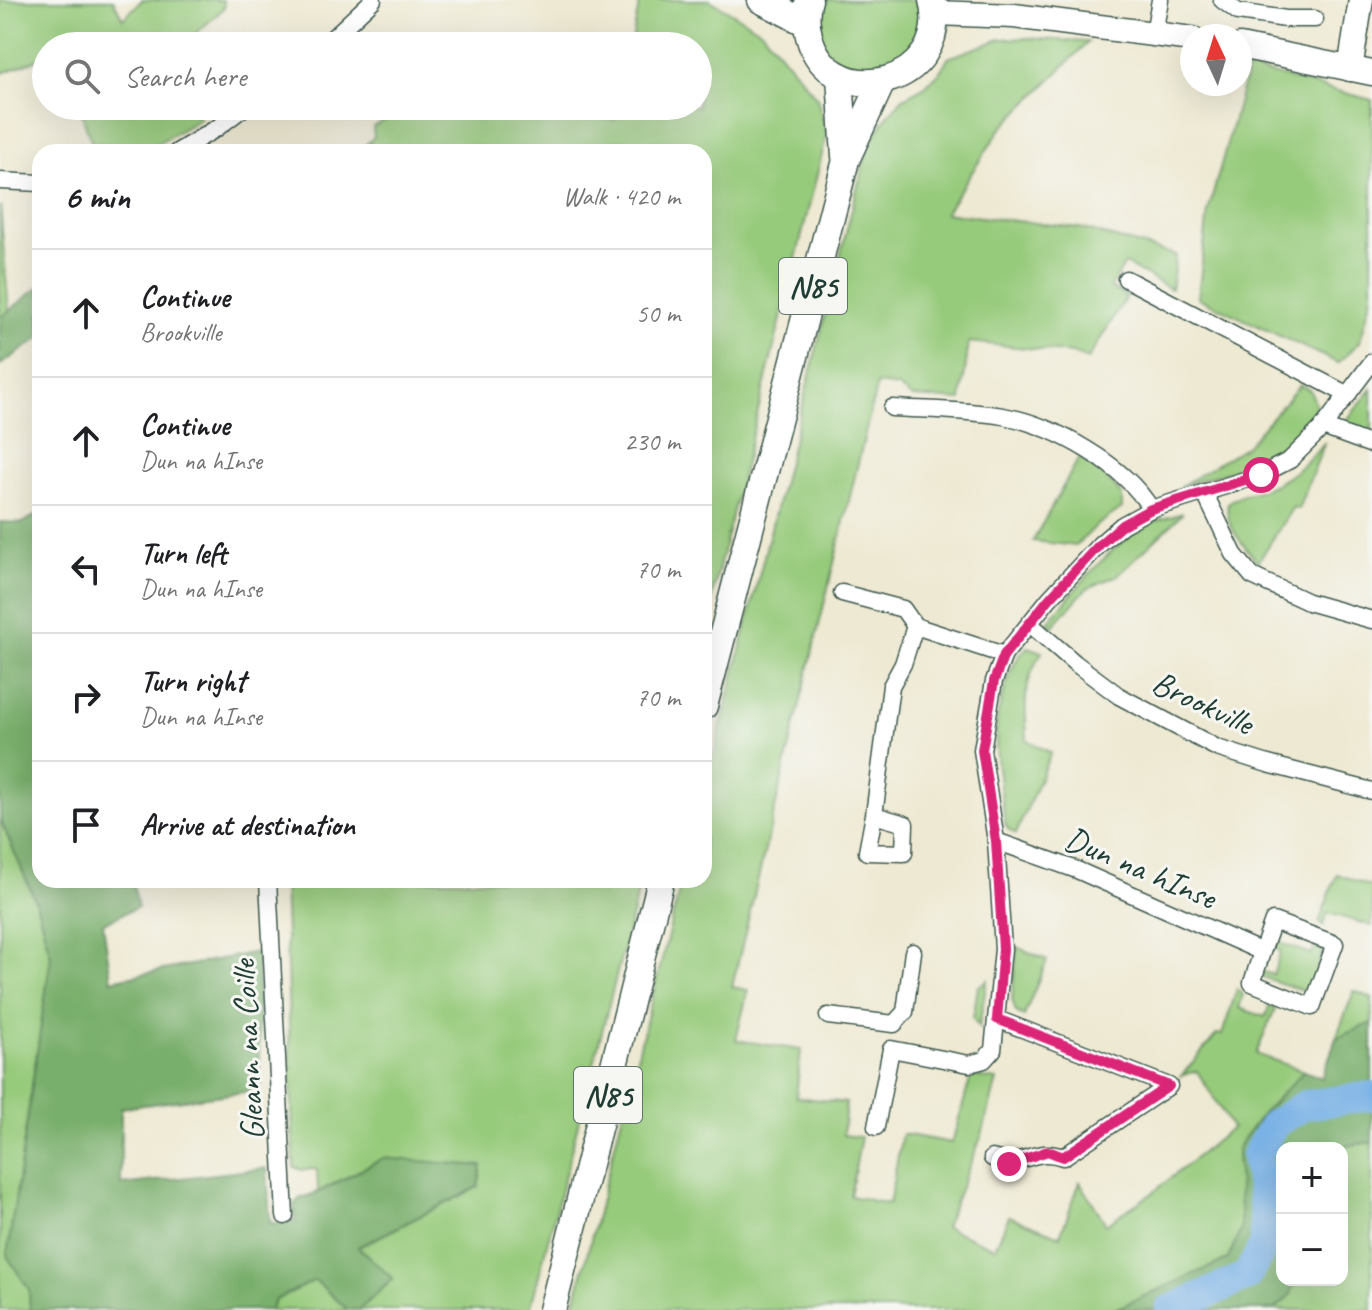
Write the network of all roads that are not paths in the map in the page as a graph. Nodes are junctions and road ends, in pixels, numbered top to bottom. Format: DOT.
graph roads {
  1 [pos="373,0"];
  2 [pos="761,0"];
  3 [pos="1160,0"];
  4 [pos="1222,0"];
  5 [pos="1361,0"];
  6 [pos="934,7"];
  7 [pos="807,12"];
  8 [pos="1315,19"];
  9 [pos="339,32"];
  10 [pos="1154,33"];
  11 [pos="1180,37"];
  12 [pos="1252,48"];
  13 [pos="1361,71"];
  14 [pos="840,76"];
  15 [pos="882,82"];
  16 [pos="228,120"];
  17 [pos="190,144"];
  18 [pos="846,160"];
  19 [pos="0,181"];
  20 [pos="32,183"];
  21 [pos="1126,279"];
  22 [pos="1372,362"];
  23 [pos="1348,395"];
  24 [pos="892,408"];
  25 [pos="1323,427"];
  26 [pos="1372,445"];
  27 [pos="1204,492"];
  28 [pos="1151,509"];
  29 [pos="842,593"];
  30 [pos="1372,620"];
  31 [pos="1030,624"];
  32 [pos="915,626"];
  33 [pos="1004,655"];
  34 [pos="712,675"];
  35 [pos="1372,791"];
  36 [pos="874,815"];
  37 [pos="996,841"];
  38 [pos="268,888"];
  39 [pos="659,888"];
  40 [pos="913,952"];
  41 [pos="1262,952"];
  42 [pos="828,1016"];
  43 [pos="997,1019"];
  44 [pos="894,1024"];
  45 [pos="891,1049"];
  46 [pos="876,1127"];
  47 [pos="992,1158"];
  48 [pos="284,1187"];
  49 [pos="302,1188"];
  50 [pos="285,1216"];
  51 [pos="552,1310"];
  1 -- 9 [label="street"];
  2 -- 7 [label="main road"];
  3 -- 10 [label="street"];
  4 -- 8 [label="street"];
  5 -- 13 [label="main road"];
  6 -- 10 [label="main road"];
  6 -- 15 [label="main road"];
  7 -- 14 [label="main road"];
  10 -- 11 [label="main road"];
  12 -- 13 [label="main road"];
  14 -- 15 [label="main road"];
  14 -- 18 [label="main road, N85"];
  15 -- 18 [label="main road, N85"];
  16 -- 17 [label="street"];
  18 -- 34 [label="main road, N85"];
  19 -- 20 [label="street"];
  21 -- 23 [label="street"];
  22 -- 23 [label="street"];
  23 -- 25 [label="street"];
  24 -- 28 [label="street"];
  25 -- 26 [label="street"];
  25 -- 27 [label="street"];
  27 -- 28 [label="street"];
  27 -- 30 [label="street"];
  28 -- 31 [label="street"];
  29 -- 32 [label="street"];
  31 -- 33 [label="street"];
  31 -- 35 [label="street, Brookville"];
  32 -- 33 [label="street"];
  32 -- 36 [label="street"];
  33 -- 37 [label="street"];
  37 -- 41 [label="street, Dun na hInse"];
  37 -- 43 [label="street"];
  38 -- 48 [label="street, Gleann na Coille"];
  39 -- 51 [label="main road, N85"];
  40 -- 44 [label="street"];
  41 -- 41 [label="street"];
  42 -- 44 [label="street"];
  43 -- 45 [label="street"];
  43 -- 47 [label="street"];
  44 -- 45 [label="street"];
  45 -- 46 [label="street"];
  48 -- 49 [label="street"];
  48 -- 50 [label="street, Gleann na Coille"];
}
